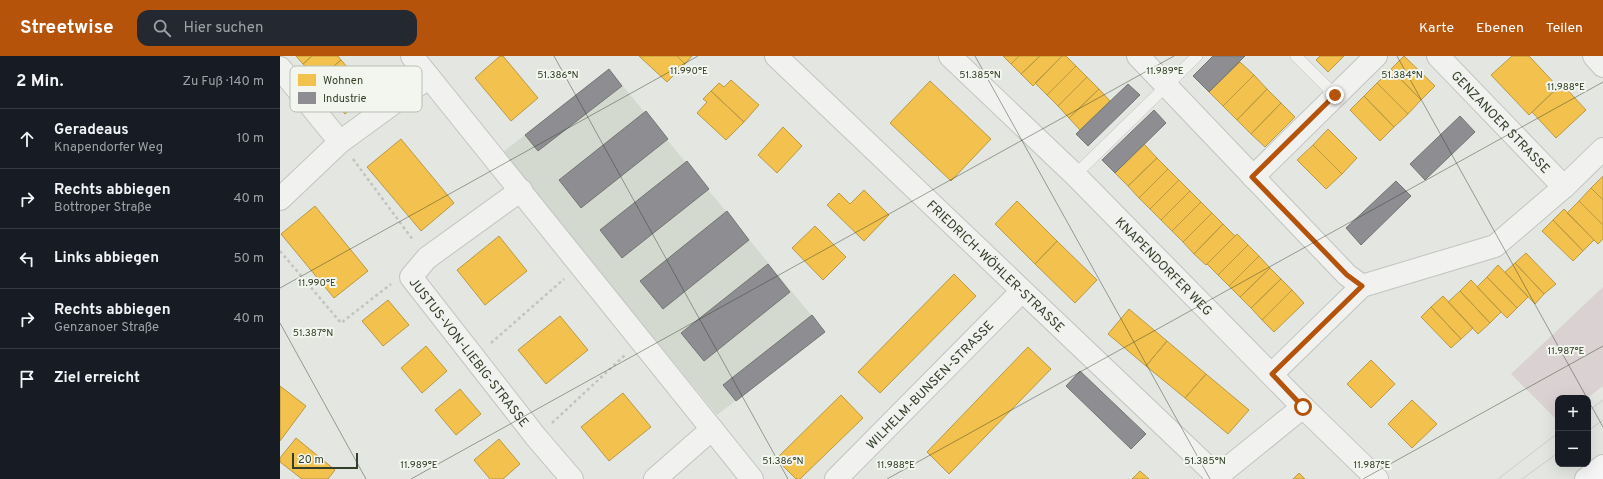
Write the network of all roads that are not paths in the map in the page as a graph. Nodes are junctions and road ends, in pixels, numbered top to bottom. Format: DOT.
graph roads {
  1 [pos="412,56"];
  2 [pos="776,56"];
  3 [pos="950,56"];
  4 [pos="1138,56"];
  5 [pos="1197,56"];
  6 [pos="1296,56"];
  7 [pos="1376,56"];
  8 [pos="1438,56"];
  9 [pos="1594,56"];
  10 [pos="420,66"];
  11 [pos="1603,66"];
  12 [pos="280,68"];
  13 [pos="422,68"];
  14 [pos="429,77"];
  15 [pos="290,80"];
  16 [pos="422,82"];
  17 [pos="1167,86"];
  18 [pos="1335,95"];
  19 [pos="316,112"];
  20 [pos="381,112"];
  21 [pos="340,142"];
  22 [pos="1603,149"];
  23 [pos="1075,175"];
  24 [pos="1252,177"];
  25 [pos="1564,188"];
  26 [pos="521,190"];
  27 [pos="280,199"];
  28 [pos="1362,286"];
  29 [pos="1022,291"];
  30 [pos="1272,374"];
  31 [pos="1303,407"];
  32 [pos="712,429"];
  33 [pos="1603,466"];
  34 [pos="1215,478"];
  35 [pos="572,479"];
  36 [pos="654,479"];
  37 [pos="752,479"];
  38 [pos="836,479"];
  39 [pos="1377,479"];
  40 [pos="1586,479"];
  1 -- 10 [label="street"];
  2 -- 29 [label="street, FRIEDRICH-WÖHLER-STRASSE"];
  3 -- 23 [label="street, KNAPENDORFER WEG"];
  4 -- 17 [label="street"];
  5 -- 17 [label="lane"];
  6 -- 18 [label="lane"];
  7 -- 18 [label="street"];
  8 -- 25 [label="street, GENZANOER STRASSE"];
  9 -- 11 [label="street"];
  12 -- 15 [label="street"];
  13 -- 14 [label="street"];
  14 -- 16 [label="street"];
  14 -- 26 [label="street"];
  17 -- 23 [label="lane"];
  17 -- 24 [label="street"];
  18 -- 24 [label="street"];
  19 -- 21 [label="street"];
  20 -- 21 [label="street"];
  21 -- 27 [label="street"];
  22 -- 25 [label="street"];
  23 -- 30 [label="street, KNAPENDORFER WEG"];
  24 -- 28 [label="street"];
  25 -- 28 [label="street"];
  26 -- 32 [label="street"];
  26 -- 35 [label="street, JUSTUS-VON-LIEBIG-STRASSE"];
  28 -- 30 [label="street"];
  29 -- 34 [label="street, FRIEDRICH-WÖHLER-STRASSE"];
  29 -- 38 [label="street, WILHELM-BUNSEN-STRASSE"];
  30 -- 31 [label="street, KNAPENDORFER WEG"];
  31 -- 34 [label="street"];
  31 -- 39 [label="street, KNAPENDORFER WEG"];
  32 -- 36 [label="street"];
  32 -- 37 [label="street"];
  33 -- 40 [label="street"];
}
